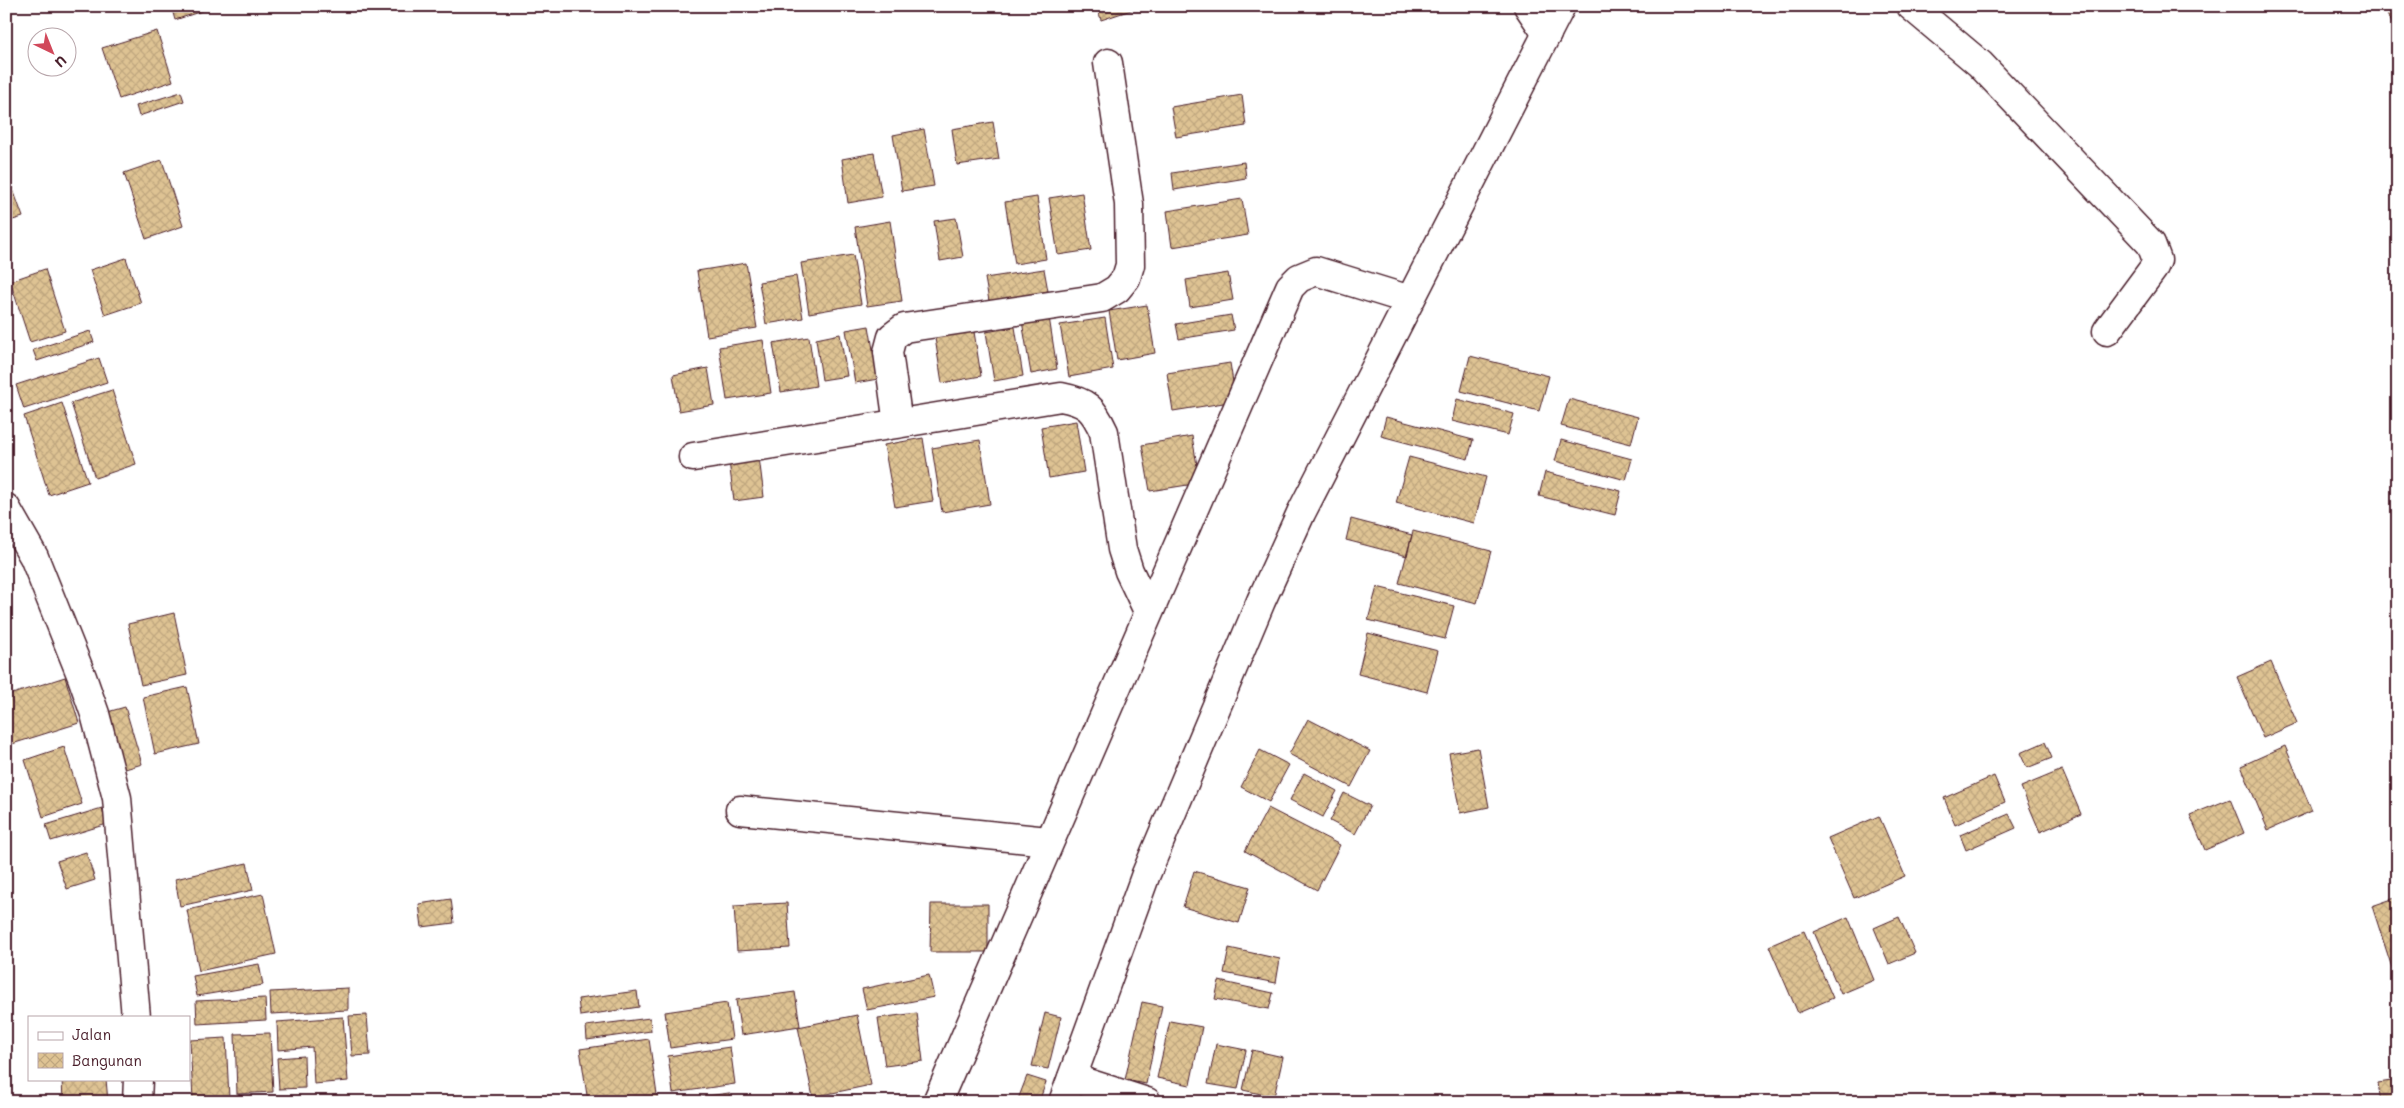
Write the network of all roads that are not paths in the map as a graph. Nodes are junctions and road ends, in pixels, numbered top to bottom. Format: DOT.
graph roads {
  1 [pos="1528,6"];
  2 [pos="1561,6"];
  3 [pos="1911,6"];
  4 [pos="1547,34"];
  5 [pos="1108,63"];
  6 [pos="1410,300"];
  7 [pos="2107,330"];
  8 [pos="898,424"];
  9 [pos="693,457"];
  10 [pos="6,508"];
  11 [pos="1148,611"];
  12 [pos="740,810"];
  13 [pos="1048,841"];
  14 [pos="136,1016"];
  15 [pos="138,1080"];
  16 [pos="1067,1090"];
  17 [pos="137,1102"];
  18 [pos="937,1102"];
  19 [pos="1147,1102"];
  1 -- 4 [label="street"];
  2 -- 4 [label="street"];
  3 -- 7 [label="street"];
  4 -- 6 [label="street"];
  5 -- 8 [label="street"];
  6 -- 11 [label="street"];
  6 -- 16 [label="street"];
  8 -- 9 [label="street"];
  8 -- 11 [label="street"];
  10 -- 14 [label="street"];
  11 -- 13 [label="street"];
  12 -- 13 [label="street"];
  13 -- 18 [label="street"];
  15 -- 17 [label="street"];
  16 -- 19 [label="street"];
}
